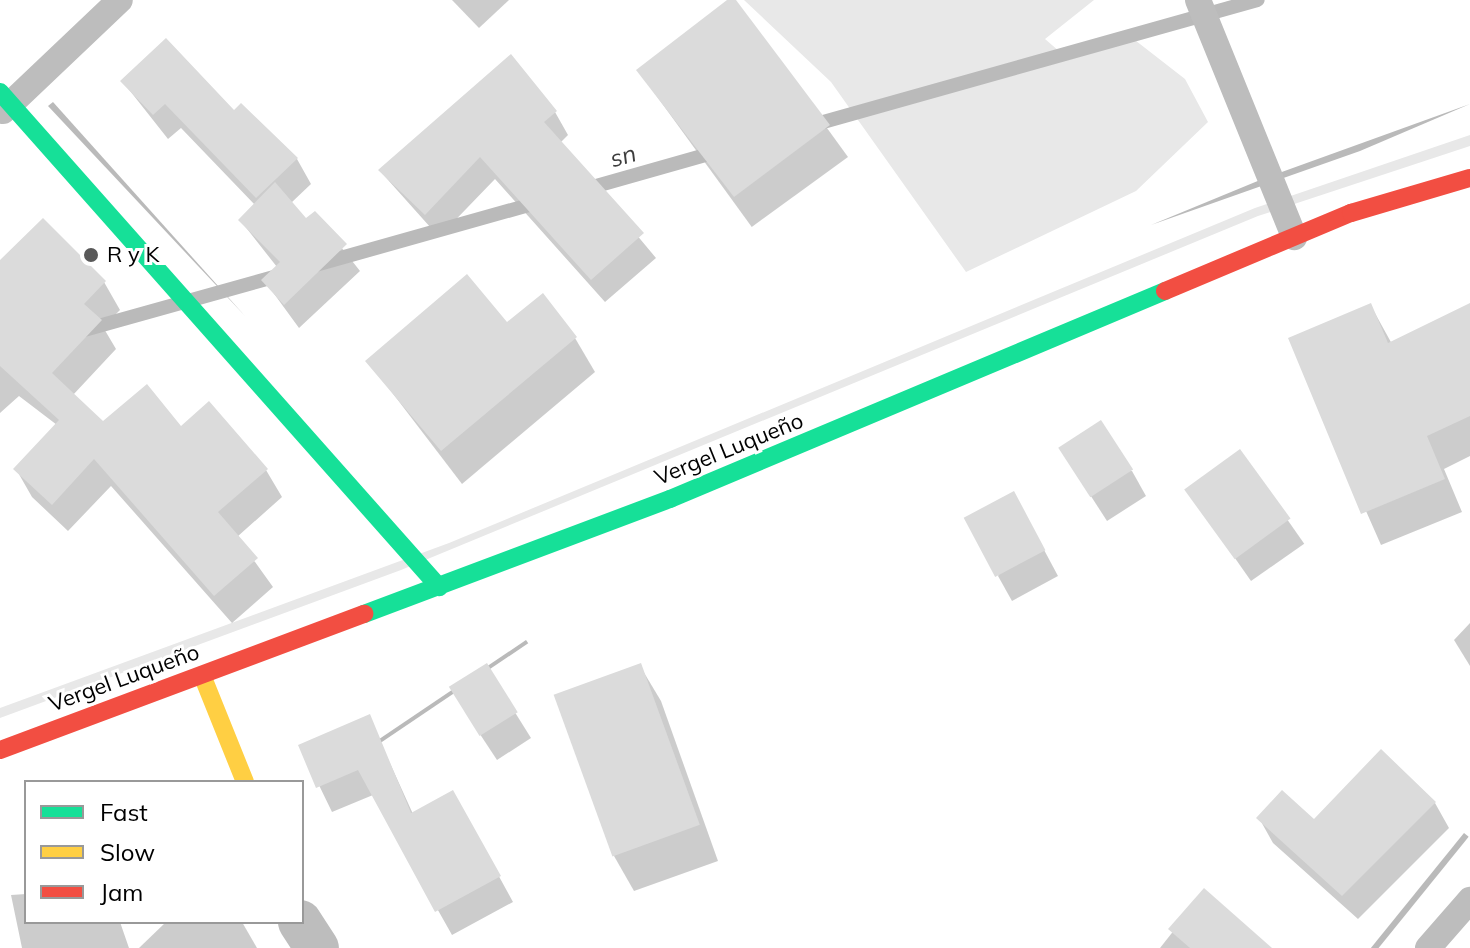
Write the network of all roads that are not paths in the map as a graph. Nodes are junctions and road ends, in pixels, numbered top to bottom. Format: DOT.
graph roads {
  1 [pos="120,0"];
  2 [pos="1198,0"];
  3 [pos="4,103"];
  4 [pos="1470,178"];
  5 [pos="1294,237"];
  6 [pos="439,587"];
  7 [pos="202,675"];
  8 [pos="0,750"];
  9 [pos="244,780"];
  10 [pos="1470,900"];
  11 [pos="1428,948"];
  1 -- 3 [label="lane"];
  2 -- 5 [label="lane"];
  3 -- 6 [label="main road"];
  4 -- 5 [label="main road, Vergel Luqueño"];
  5 -- 6 [label="main road, Vergel Luqueño"];
  6 -- 7 [label="main road, Vergel Luqueño"];
  7 -- 8 [label="main road, Vergel Luqueño"];
  7 -- 9 [label="main road"];
  10 -- 11 [label="lane"];
}
